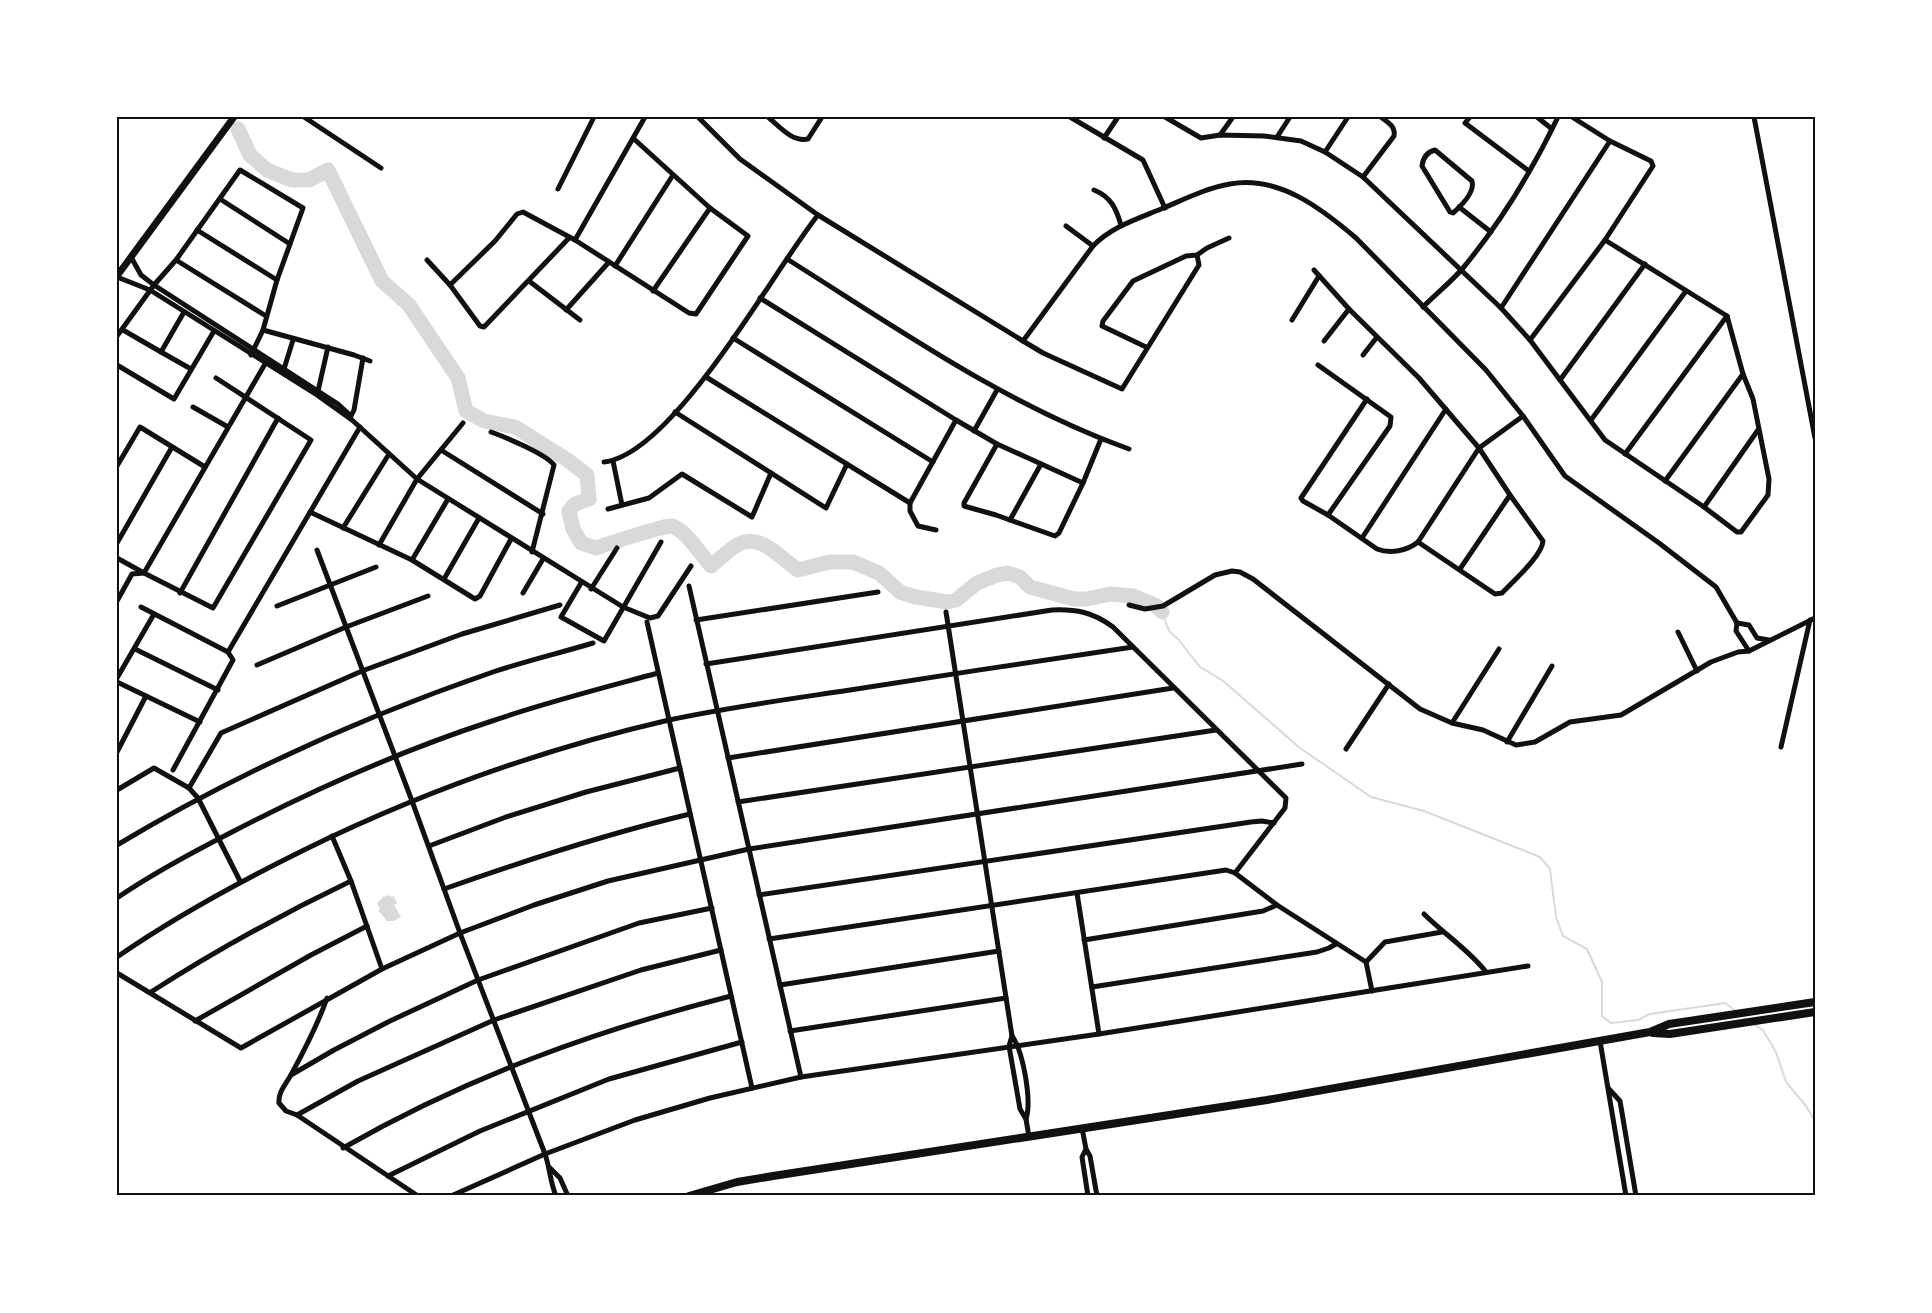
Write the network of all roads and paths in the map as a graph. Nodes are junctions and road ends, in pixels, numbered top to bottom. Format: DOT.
graph roads {
  1 [pos="234,117"];
  2 [pos="304,117"];
  3 [pos="594,117"];
  4 [pos="645,117"];
  5 [pos="698,117"];
  6 [pos="768,117"];
  7 [pos="822,117"];
  8 [pos="1070,117"];
  9 [pos="1118,117"];
  10 [pos="1165,117"];
  11 [pos="1233,117"];
  12 [pos="1290,117"];
  13 [pos="1348,117"];
  14 [pos="1381,117"];
  15 [pos="1470,117"];
  16 [pos="1536,117"];
  17 [pos="1558,117"];
  18 [pos="1572,117"];
  19 [pos="1754,117"];
  20 [pos="1175,119"];
  21 [pos="1552,129"];
  22 [pos="1220,135"];
  23 [pos="1277,136"];
  24 [pos="1104,138"];
  25 [pos="634,139"];
  26 [pos="1610,141"];
  27 [pos="1325,152"];
  28 [pos="381,168"];
  29 [pos="1529,171"];
  30 [pos="673,175"];
  31 [pos="1363,177"];
  32 [pos="558,189"];
  33 [pos="1094,190"];
  34 [pos="220,199"];
  35 [pos="1459,207"];
  36 [pos="710,208"];
  37 [pos="1165,208"];
  38 [pos="818,215"];
  39 [pos="1121,225"];
  40 [pos="1066,226"];
  41 [pos="197,230"];
  42 [pos="1491,232"];
  43 [pos="1229,238"];
  44 [pos="572,239"];
  45 [pos="1605,240"];
  46 [pos="290,244"];
  47 [pos="1093,246"];
  48 [pos="1197,255"];
  49 [pos="131,257"];
  50 [pos="176,260"];
  51 [pos="427,260"];
  52 [pos="787,260"];
  53 [pos="612,264"];
  54 [pos="1645,264"];
  55 [pos="1314,270"];
  56 [pos="1461,270"];
  57 [pos="117,276"];
  58 [pos="1319,276"];
  59 [pos="277,280"];
  60 [pos="530,281"];
  61 [pos="450,285"];
  62 [pos="152,288"];
  63 [pos="653,291"];
  64 [pos="1686,291"];
  65 [pos="760,298"];
  66 [pos="1424,307"];
  67 [pos="1502,308"];
  68 [pos="1349,309"];
  69 [pos="566,310"];
  70 [pos="184,312"];
  71 [pos="266,316"];
  72 [pos="1727,316"];
  73 [pos="580,320"];
  74 [pos="1292,320"];
  75 [pos="123,330"];
  76 [pos="263,330"];
  77 [pos="213,332"];
  78 [pos="117,336"];
  79 [pos="1377,337"];
  80 [pos="733,338"];
  81 [pos="293,340"];
  82 [pos="1530,340"];
  83 [pos="1023,341"];
  84 [pos="1324,341"];
  85 [pos="328,347"];
  86 [pos="1146,347"];
  87 [pos="161,352"];
  88 [pos="252,352"];
  89 [pos="1363,355"];
  90 [pos="363,358"];
  91 [pos="370,361"];
  92 [pos="265,364"];
  93 [pos="117,365"];
  94 [pos="1318,365"];
  95 [pos="191,369"];
  96 [pos="284,372"];
  97 [pos="1743,374"];
  98 [pos="706,377"];
  99 [pos="216,378"];
  100 [pos="1560,380"];
  101 [pos="997,390"];
  102 [pos="318,391"];
  103 [pos="245,396"];
  104 [pos="1367,399"];
  105 [pos="193,407"];
  106 [pos="1446,409"];
  107 [pos="675,412"];
  108 [pos="1523,416"];
  109 [pos="278,418"];
  110 [pos="351,418"];
  111 [pos="956,420"];
  112 [pos="1591,420"];
  113 [pos="463,423"];
  114 [pos="228,427"];
  115 [pos="360,427"];
  116 [pos="1758,430"];
  117 [pos="974,431"];
  118 [pos="491,432"];
  119 [pos="1815,438"];
  120 [pos="1101,439"];
  121 [pos="997,444"];
  122 [pos="172,447"];
  123 [pos="1479,448"];
  124 [pos="1129,449"];
  125 [pos="441,450"];
  126 [pos="389,454"];
  127 [pos="1625,454"];
  128 [pos="614,461"];
  129 [pos="604,462"];
  130 [pos="933,462"];
  131 [pos="847,464"];
  132 [pos="1041,464"];
  133 [pos="117,466"];
  134 [pos="205,468"];
  135 [pos="771,473"];
  136 [pos="417,479"];
  137 [pos="1665,481"];
  138 [pos="1083,483"];
  139 [pos="1510,495"];
  140 [pos="448,499"];
  141 [pos="910,503"];
  142 [pos="622,505"];
  143 [pos="1704,507"];
  144 [pos="608,509"];
  145 [pos="310,512"];
  146 [pos="543,514"];
  147 [pos="1328,515"];
  148 [pos="479,518"];
  149 [pos="1010,520"];
  150 [pos="343,528"];
  151 [pos="936,531"];
  152 [pos="1362,538"];
  153 [pos="511,539"];
  154 [pos="661,542"];
  155 [pos="1418,542"];
  156 [pos="117,543"];
  157 [pos="379,545"];
  158 [pos="617,548"];
  159 [pos="317,550"];
  160 [pos="532,552"];
  161 [pos="117,558"];
  162 [pos="543,559"];
  163 [pos="412,560"];
  164 [pos="691,566"];
  165 [pos="376,567"];
  166 [pos="1460,569"];
  167 [pos="144,573"];
  168 [pos="444,579"];
  169 [pos="330,583"];
  170 [pos="582,583"];
  171 [pos="689,586"];
  172 [pos="591,589"];
  173 [pos="180,592"];
  174 [pos="878,592"];
  175 [pos="523,593"];
  176 [pos="428,596"];
  177 [pos="118,598"];
  178 [pos="560,605"];
  179 [pos="1129,605"];
  180 [pos="277,606"];
  181 [pos="141,607"];
  182 [pos="623,607"];
  183 [pos="946,612"];
  184 [pos="154,614"];
  185 [pos="1812,619"];
  186 [pos="696,620"];
  187 [pos="647,622"];
  188 [pos="1737,623"];
  189 [pos="346,627"];
  190 [pos="948,627"];
  191 [pos="1678,632"];
  192 [pos="1770,640"];
  193 [pos="593,643"];
  194 [pos="1133,647"];
  195 [pos="135,649"];
  196 [pos="1499,649"];
  197 [pos="1749,651"];
  198 [pos="228,652"];
  199 [pos="706,664"];
  200 [pos="257,665"];
  201 [pos="1552,666"];
  202 [pos="362,671"];
  203 [pos="1696,671"];
  204 [pos="658,673"];
  205 [pos="956,674"];
  206 [pos="117,680"];
  207 [pos="1389,684"];
  208 [pos="1173,688"];
  209 [pos="218,690"];
  210 [pos="146,696"];
  211 [pos="717,710"];
  212 [pos="379,715"];
  213 [pos="669,720"];
  214 [pos="200,722"];
  215 [pos="963,722"];
  216 [pos="1452,723"];
  217 [pos="1216,730"];
  218 [pos="1507,742"];
  219 [pos="1781,747"];
  220 [pos="1346,749"];
  221 [pos="117,752"];
  222 [pos="395,757"];
  223 [pos="728,758"];
  224 [pos="1302,765"];
  225 [pos="970,767"];
  226 [pos="680,768"];
  227 [pos="173,770"];
  228 [pos="1257,771"];
  229 [pos="189,788"];
  230 [pos="117,790"];
  231 [pos="198,798"];
  232 [pos="412,801"];
  233 [pos="738,802"];
  234 [pos="690,813"];
  235 [pos="977,813"];
  236 [pos="1274,823"];
  237 [pos="332,836"];
  238 [pos="218,839"];
  239 [pos="117,845"];
  240 [pos="429,846"];
  241 [pos="749,849"];
  242 [pos="699,859"];
  243 [pos="985,861"];
  244 [pos="1235,873"];
  245 [pos="240,881"];
  246 [pos="351,881"];
  247 [pos="444,889"];
  248 [pos="1077,894"];
  249 [pos="759,895"];
  250 [pos="117,898"];
  251 [pos="1277,905"];
  252 [pos="992,907"];
  253 [pos="712,908"];
  254 [pos="1424,914"];
  255 [pos="367,926"];
  256 [pos="1442,932"];
  257 [pos="460,933"];
  258 [pos="769,939"];
  259 [pos="1084,940"];
  260 [pos="1336,944"];
  261 [pos="721,950"];
  262 [pos="999,951"];
  263 [pos="117,957"];
  264 [pos="1366,962"];
  265 [pos="1528,966"];
  266 [pos="382,969"];
  267 [pos="1486,972"];
  268 [pos="117,973"];
  269 [pos="478,980"];
  270 [pos="780,985"];
  271 [pos="1092,987"];
  272 [pos="1371,991"];
  273 [pos="151,992"];
  274 [pos="731,996"];
  275 [pos="327,998"];
  276 [pos="1006,999"];
  277 [pos="1815,1002"];
  278 [pos="1815,1012"];
  279 [pos="494,1020"];
  280 [pos="195,1021"];
  281 [pos="1669,1024"];
  282 [pos="790,1031"];
  283 [pos="1650,1032"];
  284 [pos="1099,1034"];
  285 [pos="1670,1034"];
  286 [pos="1012,1035"];
  287 [pos="1600,1041"];
  288 [pos="741,1042"];
  289 [pos="1019,1045"];
  290 [pos="1009,1046"];
  291 [pos="510,1066"];
  292 [pos="291,1075"];
  293 [pos="801,1077"];
  294 [pos="1608,1087"];
  295 [pos="752,1088"];
  296 [pos="527,1110"];
  297 [pos="297,1115"];
  298 [pos="1026,1119"];
  299 [pos="1082,1128"];
  300 [pos="1029,1137"];
  301 [pos="343,1148"];
  302 [pos="1086,1149"];
  303 [pos="545,1154"];
  304 [pos="550,1168"];
  305 [pos="388,1176"];
  306 [pos="418,1196"];
  307 [pos="451,1196"];
  308 [pos="556,1196"];
  309 [pos="568,1196"];
  310 [pos="689,1196"];
  311 [pos="1088,1196"];
  312 [pos="1097,1196"];
  313 [pos="1626,1196"];
  314 [pos="1635,1196"];
  1 -- 49 [label="main road"];
  2 -- 28 [label="street"];
  3 -- 32 [label="street"];
  4 -- 25 [label="street"];
  5 -- 38 [label="street"];
  6 -- 7 [label="street"];
  8 -- 24 [label="street"];
  9 -- 24 [label="street"];
  10 -- 20 [label="street"];
  11 -- 22 [label="street"];
  12 -- 23 [label="street"];
  13 -- 27 [label="street"];
  14 -- 31 [label="street"];
  15 -- 29 [label="street"];
  16 -- 21 [label="street"];
  17 -- 21 [label="street"];
  18 -- 26 [label="street"];
  19 -- 119 [label="street"];
  20 -- 22 [label="street"];
  21 -- 29 [label="street"];
  22 -- 23 [label="street"];
  23 -- 27 [label="street"];
  24 -- 37 [label="street"];
  25 -- 30 [label="street"];
  25 -- 44 [label="street"];
  26 -- 45 [label="street"];
  26 -- 67 [label="street"];
  27 -- 31 [label="street"];
  29 -- 42 [label="street"];
  30 -- 36 [label="street"];
  30 -- 53 [label="street"];
  31 -- 56 [label="street"];
  33 -- 39 [label="street"];
  34 -- 41 [label="street"];
  34 -- 46 [label="street"];
  34 -- 46 [label="street"];
  35 -- 35 [label="street"];
  35 -- 42 [label="street"];
  36 -- 63 [label="street"];
  36 -- 63 [label="street"];
  37 -- 39 [label="street"];
  37 -- 66 [label="street"];
  38 -- 52 [label="street"];
  38 -- 83 [label="street"];
  39 -- 47 [label="street"];
  40 -- 47 [label="street"];
  41 -- 50 [label="street"];
  41 -- 59 [label="street"];
  42 -- 56 [label="street"];
  43 -- 48 [label="street"];
  44 -- 53 [label="street"];
  44 -- 60 [label="street"];
  44 -- 61 [label="street"];
  45 -- 54 [label="street"];
  45 -- 82 [label="street"];
  46 -- 59 [label="street"];
  47 -- 83 [label="street"];
  48 -- 86 [label="street"];
  48 -- 86 [label="street"];
  49 -- 57 [label="main road"];
  49 -- 62 [label="street"];
  50 -- 62 [label="street"];
  50 -- 71 [label="street"];
  51 -- 61 [label="street"];
  52 -- 65 [label="street"];
  52 -- 101 [label="street"];
  53 -- 63 [label="street"];
  53 -- 69 [label="street"];
  54 -- 64 [label="street"];
  54 -- 100 [label="street"];
  55 -- 58 [label="street"];
  56 -- 66 [label="street"];
  56 -- 67 [label="street"];
  57 -- 62 [label="street"];
  58 -- 68 [label="street"];
  58 -- 74 [label="street"];
  59 -- 71 [label="street"];
  60 -- 61 [label="street"];
  60 -- 69 [label="street"];
  62 -- 70 [label="street"];
  62 -- 75 [label="street"];
  62 -- 88 [label="street"];
  64 -- 72 [label="street"];
  64 -- 112 [label="street"];
  65 -- 80 [label="street"];
  65 -- 111 [label="street"];
  66 -- 108 [label="street"];
  67 -- 82 [label="street"];
  68 -- 79 [label="street"];
  68 -- 84 [label="street"];
  69 -- 73 [label="street"];
  70 -- 77 [label="street"];
  70 -- 87 [label="street"];
  71 -- 76 [label="street"];
  72 -- 97 [label="street"];
  72 -- 127 [label="street"];
  75 -- 78 [label="street"];
  75 -- 87 [label="street"];
  76 -- 81 [label="street"];
  76 -- 88 [label="street"];
  77 -- 88 [label="street"];
  77 -- 95 [label="street"];
  79 -- 89 [label="street"];
  79 -- 106 [label="street"];
  80 -- 98 [label="street"];
  80 -- 130 [label="street"];
  81 -- 85 [label="street"];
  81 -- 96 [label="street"];
  82 -- 100 [label="street"];
  83 -- 86 [label="street"];
  85 -- 90 [label="street"];
  85 -- 102 [label="street"];
  87 -- 95 [label="street"];
  88 -- 92 [label="street"];
  88 -- 96 [label="street"];
  90 -- 91 [label="street"];
  90 -- 110 [label="street"];
  92 -- 96 [label="street"];
  92 -- 103 [label="street"];
  93 -- 95 [label="street"];
  94 -- 104 [label="street"];
  96 -- 102 [label="street"];
  96 -- 110 [label="street"];
  97 -- 116 [label="street"];
  97 -- 137 [label="street"];
  98 -- 107 [label="street"];
  98 -- 131 [label="street"];
  99 -- 103 [label="street"];
  100 -- 112 [label="street"];
  101 -- 117 [label="street"];
  101 -- 120 [label="street"];
  102 -- 110 [label="street"];
  103 -- 109 [label="street"];
  103 -- 114 [label="street"];
  104 -- 147 [label="street"];
  104 -- 147 [label="street"];
  105 -- 114 [label="street"];
  106 -- 123 [label="street"];
  106 -- 152 [label="street"];
  107 -- 128 [label="street"];
  107 -- 135 [label="street"];
  108 -- 123 [label="street"];
  108 -- 188 [label="street"];
  109 -- 173 [label="street"];
  109 -- 173 [label="street"];
  110 -- 115 [label="street"];
  111 -- 117 [label="street"];
  111 -- 130 [label="street"];
  112 -- 127 [label="street"];
  113 -- 125 [label="street"];
  114 -- 134 [label="street"];
  115 -- 126 [label="street"];
  115 -- 145 [label="street"];
  116 -- 143 [label="street"];
  116 -- 143 [label="street"];
  117 -- 121 [label="street"];
  118 -- 146 [label="street"];
  120 -- 124 [label="street"];
  120 -- 138 [label="street"];
  121 -- 132 [label="street"];
  121 -- 149 [label="street"];
  122 -- 133 [label="street"];
  122 -- 134 [label="street"];
  122 -- 156 [label="street"];
  123 -- 139 [label="street"];
  123 -- 155 [label="street"];
  125 -- 136 [label="street"];
  125 -- 146 [label="street"];
  126 -- 136 [label="street"];
  126 -- 150 [label="street"];
  127 -- 137 [label="street"];
  128 -- 129 [label="street"];
  128 -- 142 [label="street"];
  130 -- 141 [label="street"];
  131 -- 135 [label="street"];
  131 -- 141 [label="street"];
  132 -- 138 [label="street"];
  132 -- 149 [label="street"];
  134 -- 167 [label="street"];
  135 -- 142 [label="street"];
  136 -- 140 [label="street"];
  136 -- 157 [label="street"];
  137 -- 143 [label="street"];
  138 -- 149 [label="street"];
  139 -- 166 [label="street"];
  139 -- 166 [label="street"];
  140 -- 148 [label="street"];
  140 -- 163 [label="street"];
  141 -- 151 [label="street"];
  142 -- 144 [label="street"];
  145 -- 150 [label="street"];
  145 -- 198 [label="street"];
  146 -- 160 [label="street"];
  147 -- 152 [label="street"];
  148 -- 153 [label="street"];
  148 -- 168 [label="street"];
  150 -- 157 [label="street"];
  152 -- 155 [label="street"];
  153 -- 160 [label="street"];
  153 -- 168 [label="street"];
  154 -- 182 [label="street"];
  155 -- 166 [label="street"];
  157 -- 163 [label="street"];
  158 -- 172 [label="street"];
  159 -- 169 [label="street"];
  160 -- 162 [label="street"];
  161 -- 167 [label="street"];
  162 -- 170 [label="street"];
  162 -- 175 [label="street"];
  163 -- 168 [label="street"];
  164 -- 182 [label="street"];
  165 -- 169 [label="street"];
  167 -- 173 [label="street"];
  167 -- 177 [label="street"];
  169 -- 180 [label="street"];
  169 -- 189 [label="street"];
  170 -- 172 [label="street"];
  170 -- 182 [label="street"];
  171 -- 186 [label="street"];
  172 -- 182 [label="street"];
  174 -- 186 [label="street"];
  176 -- 189 [label="street"];
  178 -- 202 [label="street"];
  179 -- 207 [label="street"];
  181 -- 184 [label="street"];
  183 -- 190 [label="street"];
  184 -- 195 [label="street"];
  184 -- 198 [label="street"];
  185 -- 192 [label="street"];
  185 -- 219 [label="street"];
  186 -- 199 [label="street"];
  187 -- 204 [label="street"];
  188 -- 192 [label="street"];
  188 -- 197 [label="street"];
  189 -- 200 [label="street"];
  189 -- 202 [label="street"];
  190 -- 194 [label="street"];
  190 -- 199 [label="street"];
  190 -- 205 [label="street"];
  191 -- 203 [label="street"];
  192 -- 197 [label="street"];
  193 -- 212 [label="street"];
  194 -- 205 [label="street"];
  194 -- 208 [label="street"];
  195 -- 206 [label="street"];
  195 -- 209 [label="street"];
  196 -- 216 [label="street"];
  197 -- 203 [label="street"];
  198 -- 209 [label="street"];
  199 -- 211 [label="street"];
  201 -- 218 [label="street"];
  202 -- 212 [label="street"];
  202 -- 229 [label="street"];
  203 -- 218 [label="street"];
  204 -- 213 [label="street"];
  204 -- 222 [label="street"];
  205 -- 211 [label="street"];
  205 -- 215 [label="street"];
  206 -- 210 [label="street"];
  207 -- 216 [label="street"];
  207 -- 220 [label="street"];
  208 -- 215 [label="street"];
  208 -- 217 [label="street"];
  209 -- 214 [label="street"];
  210 -- 214 [label="street"];
  210 -- 221 [label="street"];
  211 -- 213 [label="street"];
  211 -- 223 [label="street"];
  212 -- 222 [label="street"];
  212 -- 231 [label="street"];
  213 -- 226 [label="street"];
  213 -- 232 [label="street"];
  214 -- 227 [label="street"];
  215 -- 223 [label="street"];
  215 -- 225 [label="street"];
  216 -- 218 [label="street"];
  217 -- 225 [label="street"];
  217 -- 228 [label="street"];
  222 -- 232 [label="street"];
  222 -- 238 [label="street"];
  223 -- 233 [label="street"];
  224 -- 228 [label="street"];
  225 -- 233 [label="street"];
  225 -- 235 [label="street"];
  226 -- 234 [label="street"];
  226 -- 240 [label="street"];
  228 -- 235 [label="street"];
  228 -- 236 [label="street"];
  229 -- 230 [label="street"];
  229 -- 231 [label="street"];
  231 -- 238 [label="street"];
  231 -- 239 [label="street"];
  232 -- 237 [label="street"];
  232 -- 240 [label="street"];
  233 -- 241 [label="street"];
  234 -- 242 [label="street"];
  234 -- 247 [label="street"];
  235 -- 241 [label="street"];
  235 -- 243 [label="street"];
  236 -- 243 [label="street"];
  236 -- 244 [label="street"];
  237 -- 245 [label="street"];
  237 -- 246 [label="street"];
  238 -- 245 [label="street"];
  238 -- 250 [label="street"];
  240 -- 247 [label="street"];
  241 -- 242 [label="street"];
  241 -- 249 [label="street"];
  242 -- 253 [label="street"];
  242 -- 257 [label="street"];
  243 -- 249 [label="street"];
  243 -- 252 [label="street"];
  244 -- 248 [label="street"];
  244 -- 251 [label="street"];
  245 -- 263 [label="street"];
  246 -- 255 [label="street"];
  246 -- 273 [label="street"];
  247 -- 257 [label="street"];
  248 -- 252 [label="street"];
  248 -- 259 [label="street"];
  249 -- 258 [label="street"];
  251 -- 259 [label="street"];
  251 -- 260 [label="street"];
  252 -- 258 [label="street"];
  252 -- 262 [label="street"];
  253 -- 261 [label="street"];
  253 -- 269 [label="street"];
  254 -- 256 [label="street"];
  255 -- 266 [label="street"];
  255 -- 280 [label="street"];
  256 -- 264 [label="street"];
  256 -- 267 [label="street"];
  257 -- 266 [label="street"];
  257 -- 269 [label="street"];
  258 -- 270 [label="street"];
  259 -- 271 [label="street"];
  260 -- 264 [label="street"];
  260 -- 271 [label="street"];
  261 -- 274 [label="street"];
  261 -- 279 [label="street"];
  262 -- 270 [label="street"];
  262 -- 276 [label="street"];
  264 -- 272 [label="street"];
  265 -- 267 [label="street"];
  266 -- 275 [label="street"];
  267 -- 272 [label="street"];
  268 -- 273 [label="street"];
  269 -- 279 [label="street"];
  269 -- 292 [label="street"];
  270 -- 282 [label="street"];
  271 -- 284 [label="street"];
  272 -- 284 [label="street"];
  273 -- 280 [label="street"];
  274 -- 288 [label="street"];
  274 -- 291 [label="street"];
  275 -- 280 [label="street"];
  275 -- 292 [label="street"];
  276 -- 282 [label="street"];
  276 -- 286 [label="street"];
  277 -- 281 [label="main road"];
  278 -- 285 [label="main road"];
  279 -- 291 [label="street"];
  279 -- 297 [label="street"];
  281 -- 283 [label="main road"];
  281 -- 285 [label="main road"];
  282 -- 293 [label="street"];
  283 -- 285 [label="main road"];
  283 -- 287 [label="main road"];
  284 -- 289 [label="street"];
  286 -- 289 [label="street"];
  286 -- 290 [label="street"];
  287 -- 294 [label="street"];
  287 -- 299 [label="main road"];
  288 -- 295 [label="street"];
  288 -- 296 [label="street"];
  289 -- 290 [label="street"];
  289 -- 298 [label="street"];
  290 -- 293 [label="street"];
  290 -- 298 [label="street"];
  291 -- 296 [label="street"];
  291 -- 301 [label="street"];
  292 -- 297 [label="street"];
  293 -- 295 [label="street"];
  294 -- 313 [label="street"];
  294 -- 314 [label="street"];
  295 -- 303 [label="street"];
  296 -- 303 [label="street"];
  296 -- 305 [label="street"];
  297 -- 301 [label="street"];
  298 -- 300 [label="street"];
  299 -- 300 [label="main road"];
  299 -- 302 [label="street"];
  300 -- 310 [label="main road"];
  301 -- 305 [label="street"];
  302 -- 311 [label="street"];
  302 -- 312 [label="street"];
  303 -- 304 [label="street"];
  303 -- 307 [label="street"];
  304 -- 308 [label="street"];
  304 -- 309 [label="street"];
  305 -- 306 [label="street"];
}
